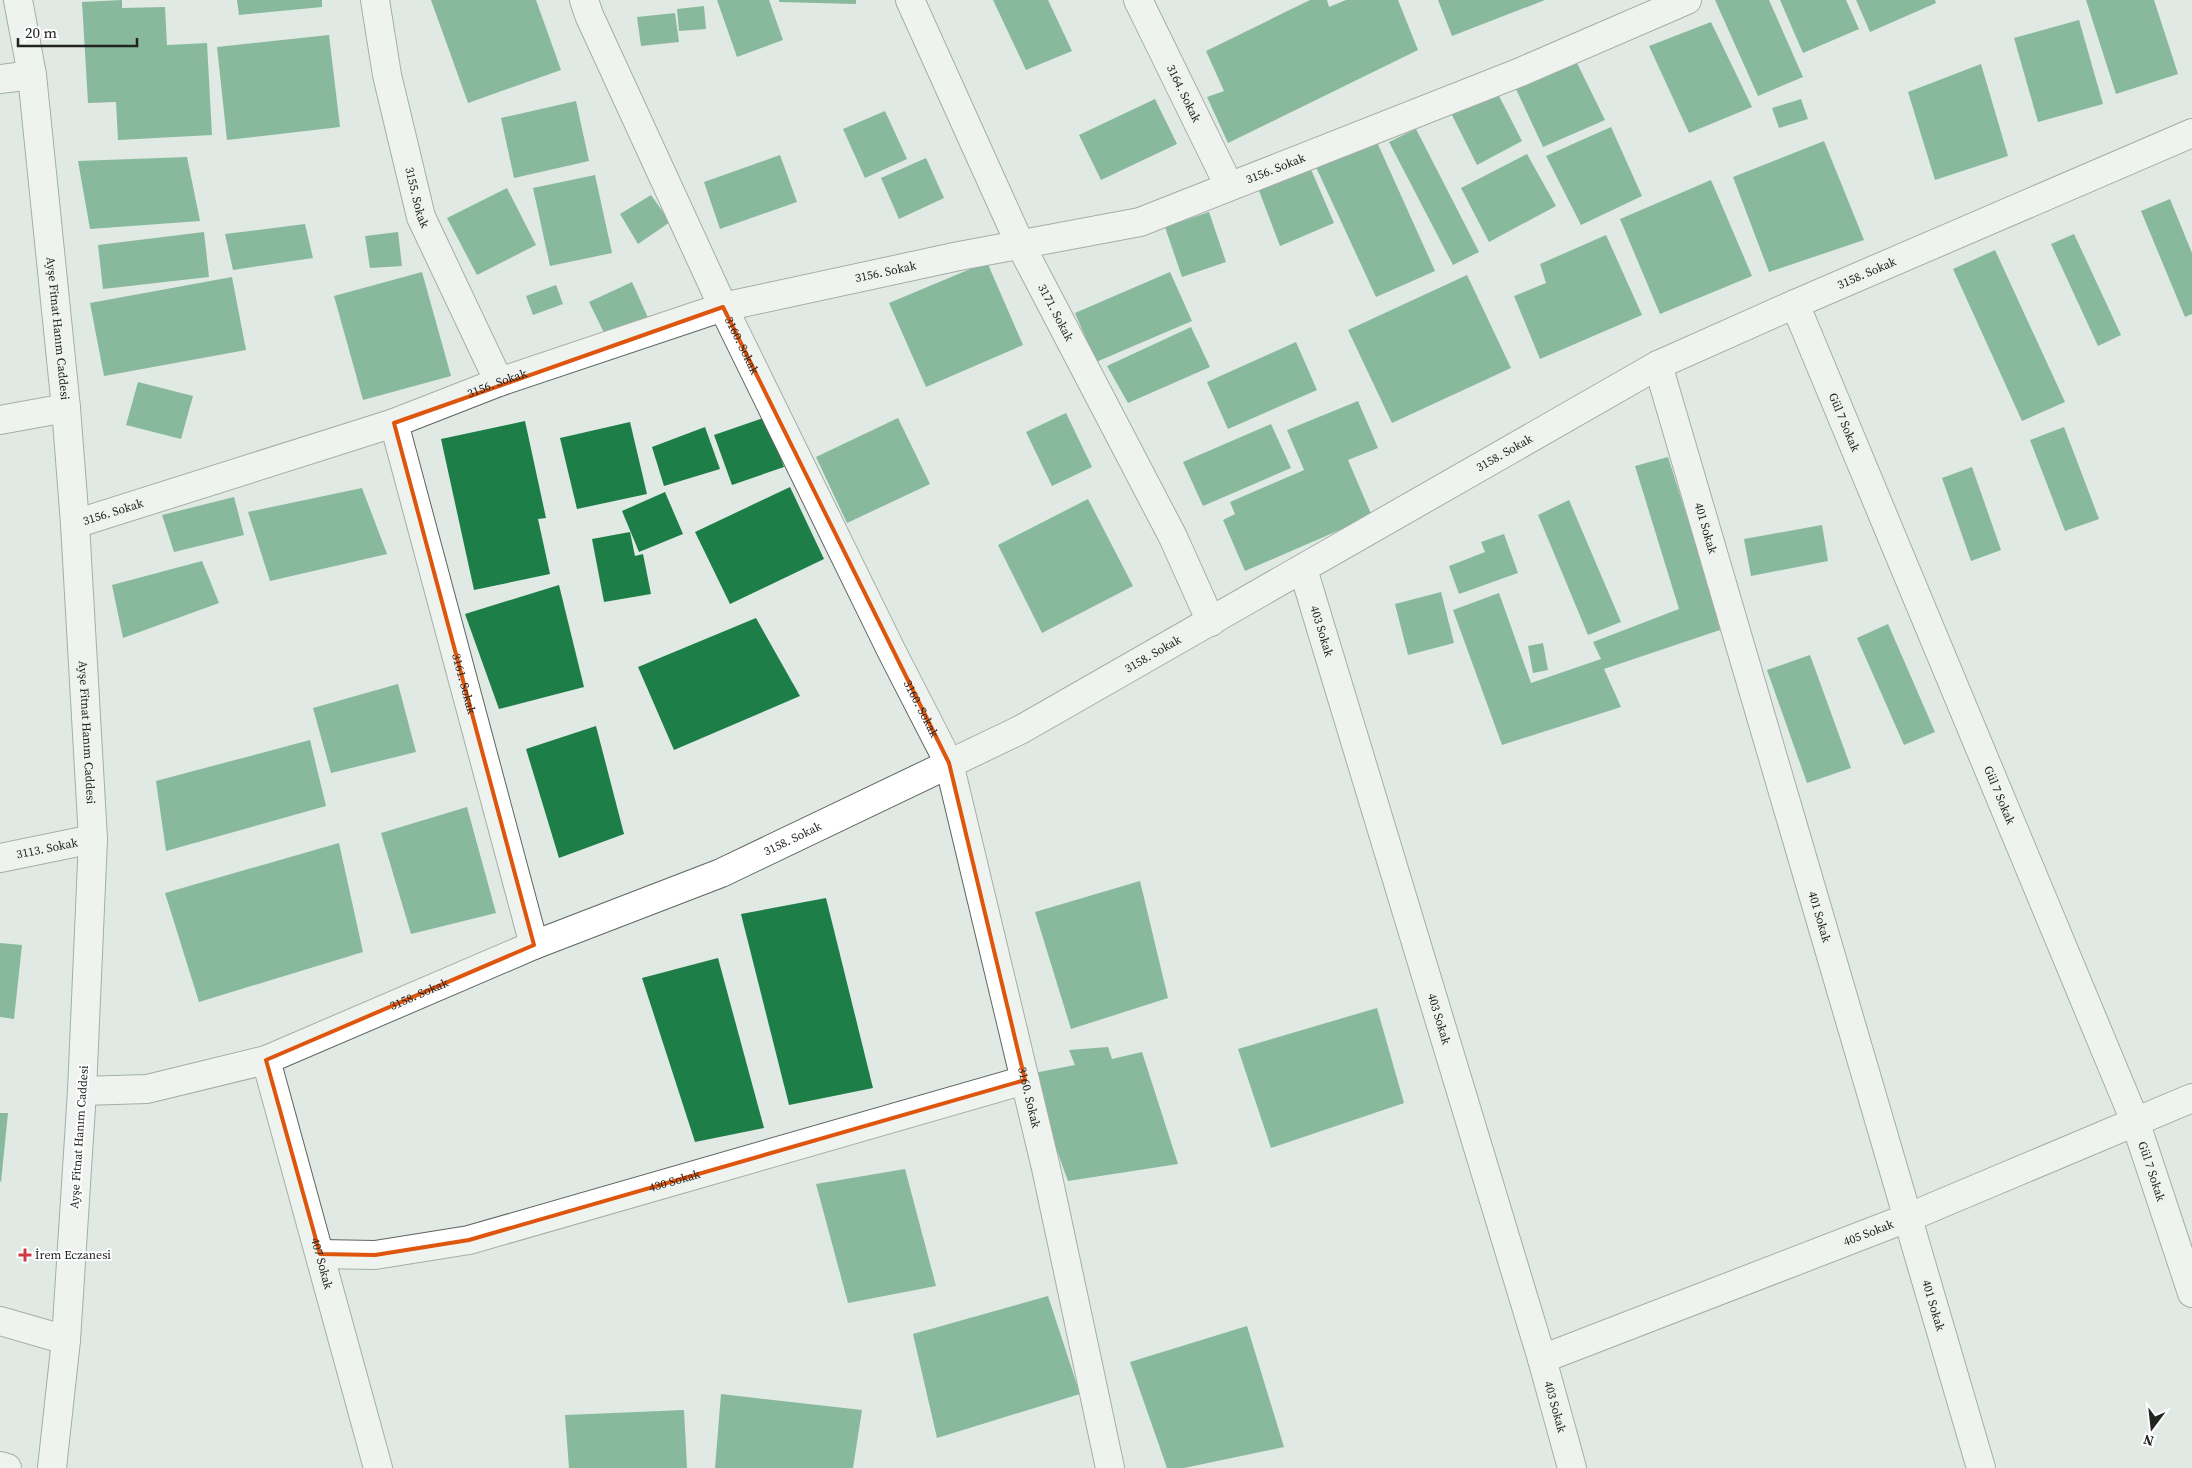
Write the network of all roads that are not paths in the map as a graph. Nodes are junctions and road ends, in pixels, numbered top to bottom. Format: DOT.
graph roads {
  1 [pos="18,0"];
  2 [pos="375,0"];
  3 [pos="584,0"];
  4 [pos="910,0"];
  5 [pos="1138,0"];
  6 [pos="1686,0"];
  7 [pos="32,75"];
  8 [pos="0,79"];
  9 [pos="2191,135"];
  10 [pos="1229,186"];
  11 [pos="1020,244"];
  12 [pos="1796,304"];
  13 [pos="723,307"];
  14 [pos="1658,365"];
  15 [pos="499,382"];
  16 [pos="66,408"];
  17 [pos="0,420"];
  18 [pos="394,423"];
  19 [pos="75,524"];
  20 [pos="1303,569"];
  21 [pos="1211,622"];
  22 [pos="949,763"];
  23 [pos="93,839"];
  24 [pos="0,858"];
  25 [pos="534,944"];
  26 [pos="266,1060"];
  27 [pos="1024,1080"];
  28 [pos="82,1091"];
  29 [pos="2192,1098"];
  30 [pos="2135,1121"];
  31 [pos="1907,1218"];
  32 [pos="320,1254"];
  33 [pos="2192,1292"];
  34 [pos="0,1321"];
  35 [pos="66,1340"];
  36 [pos="1542,1359"];
  37 [pos="0,1466"];
  38 [pos="7,1468"];
  39 [pos="52,1468"];
  40 [pos="378,1468"];
  41 [pos="1110,1468"];
  42 [pos="1572,1468"];
  43 [pos="1980,1468"];
  1 -- 7 [label="street, Ayşe Fitnat Hanım Caddesi"];
  2 -- 15 [label="street, 3155. Sokak"];
  3 -- 13 [label="street, 3160. Sokak"];
  4 -- 11 [label="street, 3171. Sokak"];
  5 -- 10 [label="street, 3164. Sokak"];
  6 -- 10 [label="street, 3156. Sokak"];
  7 -- 8 [label="street"];
  7 -- 16 [label="street, Ayşe Fitnat Hanım Caddesi"];
  9 -- 12 [label="street, 3158. Sokak"];
  10 -- 11 [label="street, 3156. Sokak"];
  11 -- 13 [label="street, 3156. Sokak"];
  11 -- 21 [label="street, 3171. Sokak"];
  12 -- 14 [label="street, 3158. Sokak"];
  12 -- 30 [label="street, Gül 7 Sokak"];
  13 -- 15 [label="street, 3156. Sokak"];
  13 -- 22 [label="street, 3160. Sokak"];
  14 -- 20 [label="street, 3158. Sokak"];
  14 -- 31 [label="street, 401 Sokak"];
  15 -- 18 [label="street, 3156. Sokak"];
  16 -- 17 [label="street"];
  16 -- 19 [label="street, Ayşe Fitnat Hanım Caddesi"];
  18 -- 19 [label="street, 3156. Sokak"];
  18 -- 25 [label="street, 3161. Sokak"];
  19 -- 23 [label="street, Ayşe Fitnat Hanım Caddesi"];
  20 -- 21 [label="street, 3158. Sokak"];
  20 -- 36 [label="street, 403 Sokak"];
  21 -- 22 [label="street, 3158. Sokak"];
  22 -- 25 [label="street, 3158. Sokak"];
  22 -- 27 [label="street, 3160. Sokak"];
  23 -- 24 [label="street, 3113. Sokak"];
  23 -- 28 [label="street, Ayşe Fitnat Hanım Caddesi"];
  25 -- 26 [label="street, 3158. Sokak"];
  26 -- 28 [label="street, 3158. Sokak"];
  26 -- 32 [label="street, 407 Sokak"];
  27 -- 32 [label="street, 430 Sokak"];
  27 -- 41 [label="street, 3160. Sokak"];
  28 -- 35 [label="street, Ayşe Fitnat Hanım Caddesi"];
  29 -- 30 [label="street, 405 Sokak"];
  30 -- 31 [label="street, 405 Sokak"];
  30 -- 33 [label="street, Gül 7 Sokak"];
  31 -- 36 [label="street, 405 Sokak"];
  31 -- 43 [label="street, 401 Sokak"];
  32 -- 40 [label="street, 407 Sokak"];
  34 -- 35 [label="street"];
  35 -- 39 [label="street, Ayşe Fitnat Hanım Caddesi"];
  36 -- 42 [label="street, 403 Sokak"];
  37 -- 38 [label="street"];
}
